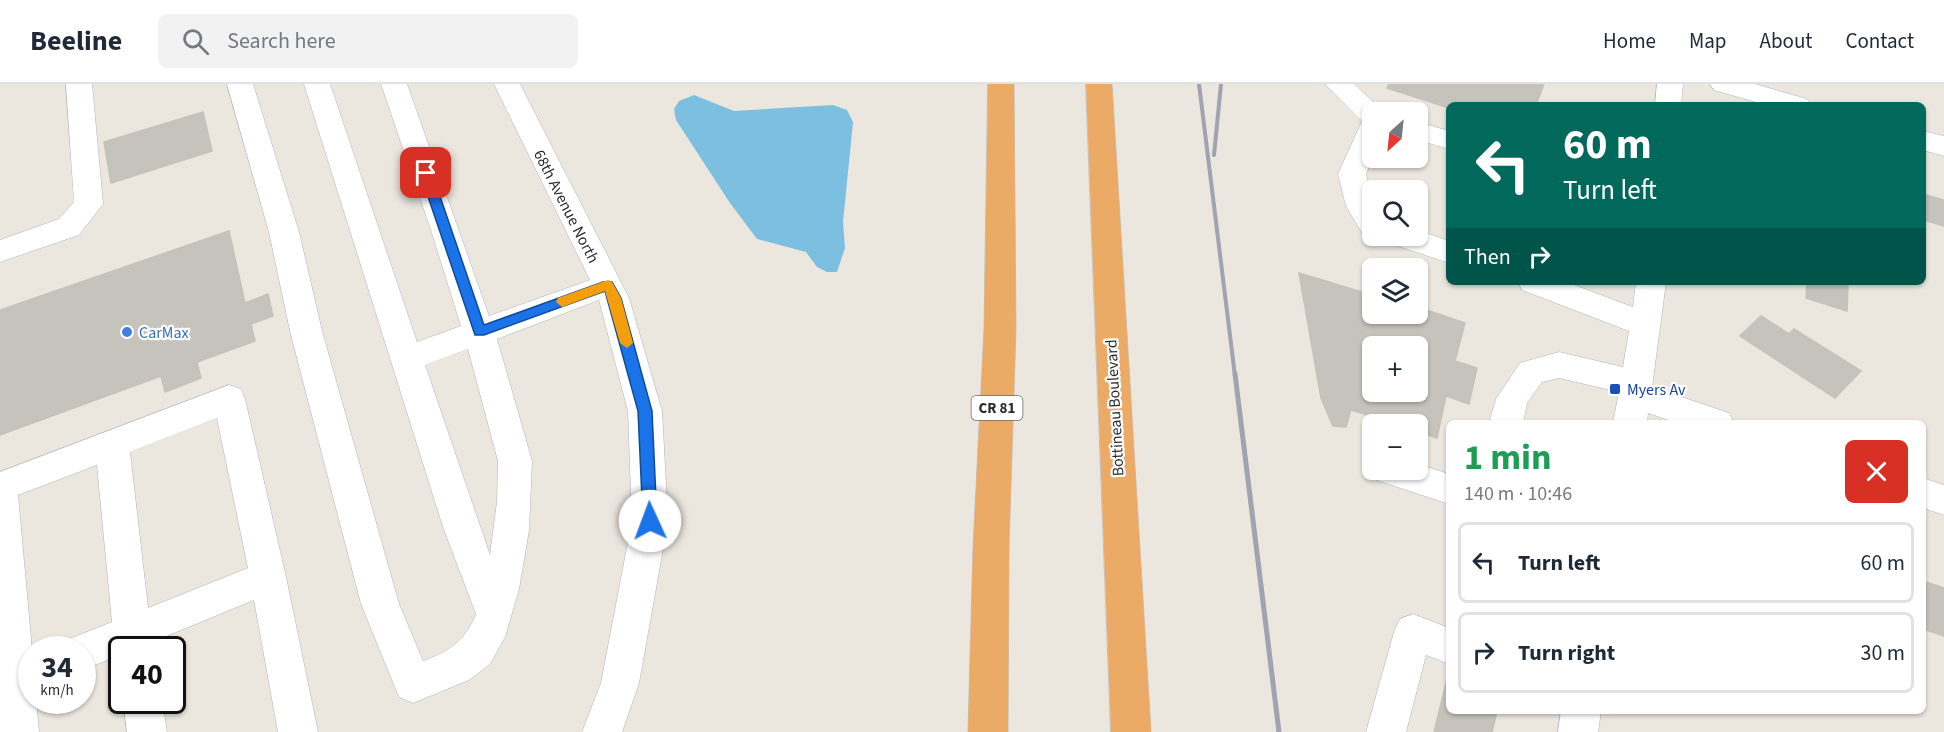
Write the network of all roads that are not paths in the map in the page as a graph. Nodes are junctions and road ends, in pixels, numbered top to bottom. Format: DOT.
graph roads {
  1 [pos="80,84"];
  2 [pos="240,84"];
  3 [pos="317,84"];
  4 [pos="394,84"];
  5 [pos="507,84"];
  6 [pos="1001,84"];
  7 [pos="1099,84"];
  8 [pos="1338,84"];
  9 [pos="1670,84"];
  10 [pos="1723,84"];
  11 [pos="1668,102"];
  12 [pos="1787,102"];
  13 [pos="1362,106"];
  14 [pos="1428,134"];
  15 [pos="1446,139"];
  16 [pos="1926,141"];
  17 [pos="1944,146"];
  18 [pos="1362,150"];
  19 [pos="1362,209"];
  20 [pos="1428,245"];
  21 [pos="0,251"];
  22 [pos="1446,251"];
  23 [pos="608,285"];
  24 [pos="1541,285"];
  25 [pos="1651,285"];
  26 [pos="1647,325"];
  27 [pos="479,332"];
  28 [pos="406,359"];
  29 [pos="1634,400"];
  30 [pos="1507,420"];
  31 [pos="1706,420"];
  32 [pos="112,444"];
  33 [pos="1421,480"];
  34 [pos="0,487"];
  35 [pos="1446,488"];
  36 [pos="1926,494"];
  37 [pos="1944,500"];
  38 [pos="268,577"];
  39 [pos="494,613"];
  40 [pos="132,636"];
  41 [pos="144,636"];
  42 [pos="1446,645"];
  43 [pos="16,680"];
  44 [pos="144,714"];
  45 [pos="1581,714"];
  46 [pos="20,732"];
  47 [pos="147,732"];
  48 [pos="298,732"];
  49 [pos="602,732"];
  50 [pos="988,732"];
  51 [pos="1131,732"];
  52 [pos="1386,732"];
  53 [pos="1578,732"];
  1 -- 21 [label="street"];
  2 -- 39 [label="street"];
  3 -- 28 [label="street"];
  4 -- 27 [label="street"];
  5 -- 23 [label="street, 68th Avenue North"];
  6 -- 50 [label="highway, CR 81"];
  7 -- 51 [label="highway, Bottineau Boulevard"];
  8 -- 13 [label="street"];
  9 -- 11 [label="street"];
  10 -- 12 [label="street"];
  14 -- 15 [label="street"];
  16 -- 17 [label="street"];
  18 -- 19 [label="street"];
  20 -- 22 [label="street"];
  23 -- 27 [label="street"];
  23 -- 49 [label="street, 68th Avenue North"];
  24 -- 26 [label="street"];
  25 -- 26 [label="street"];
  26 -- 29 [label="street"];
  27 -- 28 [label="street"];
  27 -- 39 [label="street"];
  28 -- 39 [label="street"];
  29 -- 30 [label="street"];
  29 -- 31 [label="street"];
  32 -- 34 [label="street"];
  32 -- 38 [label="street"];
  32 -- 40 [label="street"];
  33 -- 35 [label="street"];
  34 -- 43 [label="street"];
  36 -- 37 [label="street"];
  38 -- 41 [label="street"];
  38 -- 48 [label="street"];
  42 -- 52 [label="street"];
  43 -- 46 [label="street"];
  44 -- 47 [label="street"];
  45 -- 53 [label="street"];
}
